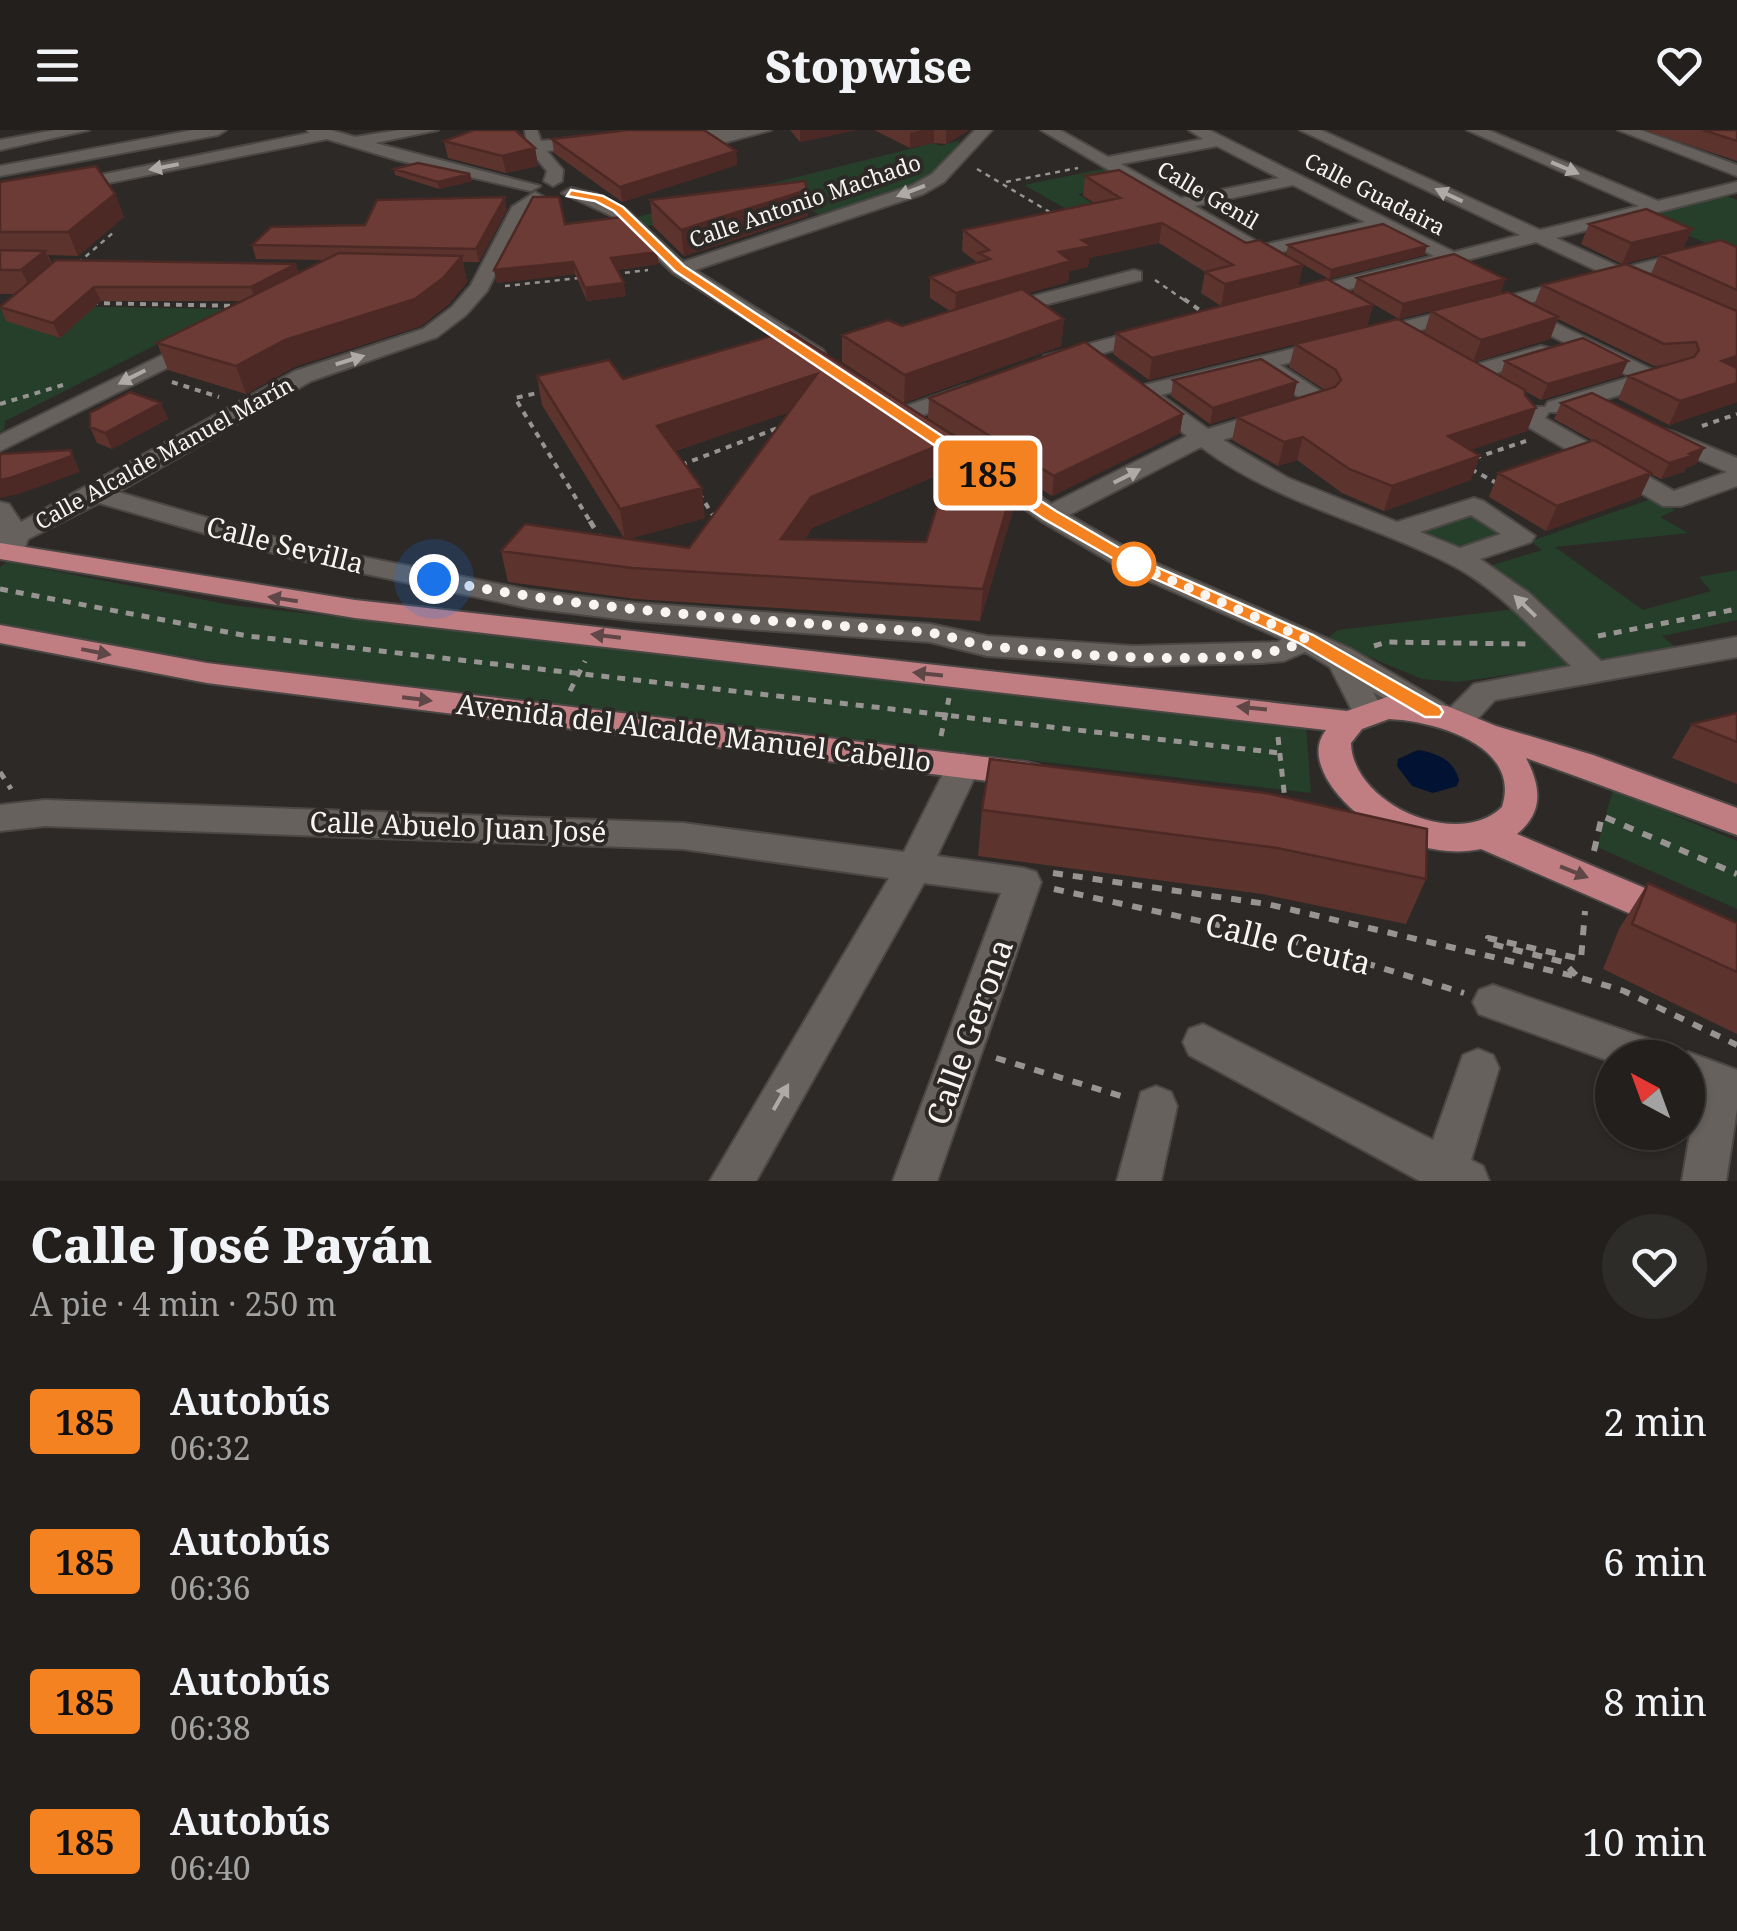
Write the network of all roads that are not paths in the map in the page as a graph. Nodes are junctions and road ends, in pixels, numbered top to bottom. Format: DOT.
graph roads {
  1 [pos="80,130"];
  2 [pos="430,130"];
  3 [pos="763,130"];
  4 [pos="1049,130"];
  5 [pos="1197,130"];
  6 [pos="1308,130"];
  7 [pos="1475,130"];
  8 [pos="1626,130"];
  9 [pos="214,131"];
  10 [pos="980,131"];
  11 [pos="322,132"];
  12 [pos="403,132"];
  13 [pos="715,134"];
  14 [pos="10,139"];
  15 [pos="533,139"];
  16 [pos="608,139"];
  17 [pos="1220,141"];
  18 [pos="353,142"];
  19 [pos="229,154"];
  20 [pos="1106,162"];
  21 [pos="32,165"];
  22 [pos="0,171"];
  23 [pos="1737,171"];
  24 [pos="1296,180"];
  25 [pos="540,188"];
  26 [pos="46,191"];
  27 [pos="1732,191"];
  28 [pos="0,200"];
  29 [pos="1180,204"];
  30 [pos="1656,207"];
  31 [pos="1627,214"];
  32 [pos="1383,223"];
  33 [pos="1538,236"];
  34 [pos="1260,251"];
  35 [pos="1452,258"];
  36 [pos="678,267"];
  37 [pos="1140,275"];
  38 [pos="1622,275"];
  39 [pos="1326,290"];
  40 [pos="1655,290"];
  41 [pos="1532,298"];
  42 [pos="1022,303"];
  43 [pos="1269,304"];
  44 [pos="1507,305"];
  45 [pos="1212,318"];
  46 [pos="970,320"];
  47 [pos="1397,329"];
  48 [pos="222,331"];
  49 [pos="1578,342"];
  50 [pos="1427,346"];
  51 [pos="1085,349"];
  52 [pos="1260,362"];
  53 [pos="830,365"];
  54 [pos="1030,369"];
  55 [pos="1129,381"];
  56 [pos="994,382"];
  57 [pos="1588,397"];
  58 [pos="881,400"];
  59 [pos="1620,413"];
  60 [pos="903,415"];
  61 [pos="1546,422"];
  62 [pos="1652,430"];
  63 [pos="930,434"];
  64 [pos="1204,437"];
  65 [pos="0,444"];
  66 [pos="957,452"];
  67 [pos="1737,467"];
  68 [pos="1737,477"];
  69 [pos="97,494"];
  70 [pos="0,510"];
  71 [pos="1050,515"];
  72 [pos="1395,531"];
  73 [pos="9,547"];
  74 [pos="1459,558"];
  75 [pos="0,634"];
  76 [pos="1306,639"];
  77 [pos="1737,647"];
  78 [pos="1353,653"];
  79 [pos="1596,673"];
  80 [pos="1358,717"];
  81 [pos="1457,722"];
  82 [pos="963,766"];
  83 [pos="1058,778"];
  84 [pos="1338,815"];
  85 [pos="0,818"];
  86 [pos="1390,822"];
  87 [pos="1737,822"];
  88 [pos="1484,835"];
  89 [pos="915,866"];
  90 [pos="1737,944"];
  91 [pos="1493,1002"];
  92 [pos="1601,1040"];
  93 [pos="1203,1042"];
  94 [pos="1478,1068"];
  95 [pos="1720,1072"];
  96 [pos="1156,1106"];
  97 [pos="1452,1177"];
  98 [pos="732,1181"];
  99 [pos="915,1181"];
  100 [pos="1139,1181"];
  101 [pos="1704,1181"];
  1 -- 14 [label="street"];
  2 -- 12 [label="street"];
  3 -- 13 [label="street"];
  4 -- 20 [label="street, Calle Genil"];
  5 -- 17 [label="street, Calle Guadaira"];
  33 -- 6 [label="street, one-way"];
  7 -- 30 [label="street, one-way"];
  8 -- 23 [label="street"];
  9 -- 19 [label="street"];
  9 -- 21 [label="street"];
  10 -- 36 [label="street, Calle Antonio Machado, one-way"];
  11 -- 18 [label="street"];
  11 -- 19 [label="street"];
  12 -- 18 [label="street"];
  14 -- 21 [label="street"];
  15 -- 16 [label="street"];
  15 -- 25 [label="street"];
  17 -- 20 [label="street"];
  17 -- 24 [label="street, Calle Guadaira"];
  18 -- 25 [label="street"];
  19 -- 26 [label="street, one-way"];
  20 -- 29 [label="street, Calle Genil"];
  21 -- 22 [label="street"];
  21 -- 26 [label="street"];
  24 -- 29 [label="street"];
  24 -- 32 [label="street, Calle Guadaira"];
  25 -- 36 [label="street"];
  69 -- 25 [label="street, Calle Alcalde Manuel Marín, one-way"];
  26 -- 28 [label="street"];
  27 -- 30 [label="street"];
  29 -- 34 [label="street, Calle Genil"];
  30 -- 31 [label="street"];
  31 -- 33 [label="street"];
  31 -- 38 [label="street"];
  32 -- 34 [label="street"];
  32 -- 35 [label="street, Calle Guadaira"];
  33 -- 35 [label="street"];
  33 -- 38 [label="street"];
  34 -- 39 [label="street, Calle Genil"];
  35 -- 39 [label="street"];
  35 -- 41 [label="street, Calle Guadaira"];
  36 -- 53 [label="street"];
  37 -- 42 [label="street"];
  38 -- 40 [label="street"];
  38 -- 41 [label="street"];
  39 -- 43 [label="street"];
  39 -- 47 [label="street, Calle Genil"];
  41 -- 44 [label="street"];
  42 -- 46 [label="street"];
  42 -- 51 [label="street"];
  44 -- 47 [label="street"];
  44 -- 49 [label="street"];
  45 -- 51 [label="street"];
  47 -- 50 [label="street, Calle Genil"];
  47 -- 52 [label="street"];
  48 -- 65 [label="street, one-way"];
  49 -- 57 [label="street"];
  49 -- 61 [label="street"];
  51 -- 54 [label="street"];
  51 -- 55 [label="street"];
  52 -- 55 [label="street"];
  52 -- 64 [label="street"];
  55 -- 64 [label="street"];
  56 -- 60 [label="street"];
  57 -- 59 [label="street"];
  57 -- 61 [label="street"];
  58 -- 60 [label="street"];
  60 -- 63 [label="street"];
  61 -- 68 [label="street"];
  62 -- 67 [label="street"];
  71 -- 64 [label="street, one-way"];
  64 -- 72 [label="street"];
  66 -- 71 [label="street"];
  69 -- 73 [label="street, Calle Alcalde Manuel Marín"];
  69 -- 76 [label="street, Calle Sevilla"];
  70 -- 73 [label="street"];
  71 -- 76 [label="street"];
  72 -- 74 [label="street"];
  72 -- 74 [label="street"];
  80 -- 73 [label="main road, one-way"];
  79 -- 74 [label="street, one-way"];
  75 -- 82 [label="main road, Avenida del Alcalde Manuel Cabello, one-way"];
  76 -- 78 [label="street"];
  77 -- 79 [label="street"];
  78 -- 80 [label="street"];
  78 -- 81 [label="street"];
  79 -- 81 [label="street"];
  80 -- 81 [label="main road"];
  80 -- 86 [label="main road"];
  81 -- 87 [label="main road"];
  81 -- 88 [label="main road"];
  82 -- 83 [label="main road, Avenida del Alcalde Manuel Cabello"];
  82 -- 89 [label="street"];
  84 -- 86 [label="main road"];
  85 -- 89 [label="street, Calle Abuelo Juan José"];
  86 -- 88 [label="main road"];
  88 -- 90 [label="main road, one-way"];
  98 -- 89 [label="street, one-way"];
  89 -- 99 [label="street, Calle Gerona"];
  91 -- 92 [label="street"];
  93 -- 97 [label="street"];
  94 -- 97 [label="street"];
  95 -- 101 [label="street"];
  96 -- 100 [label="street"];
}
